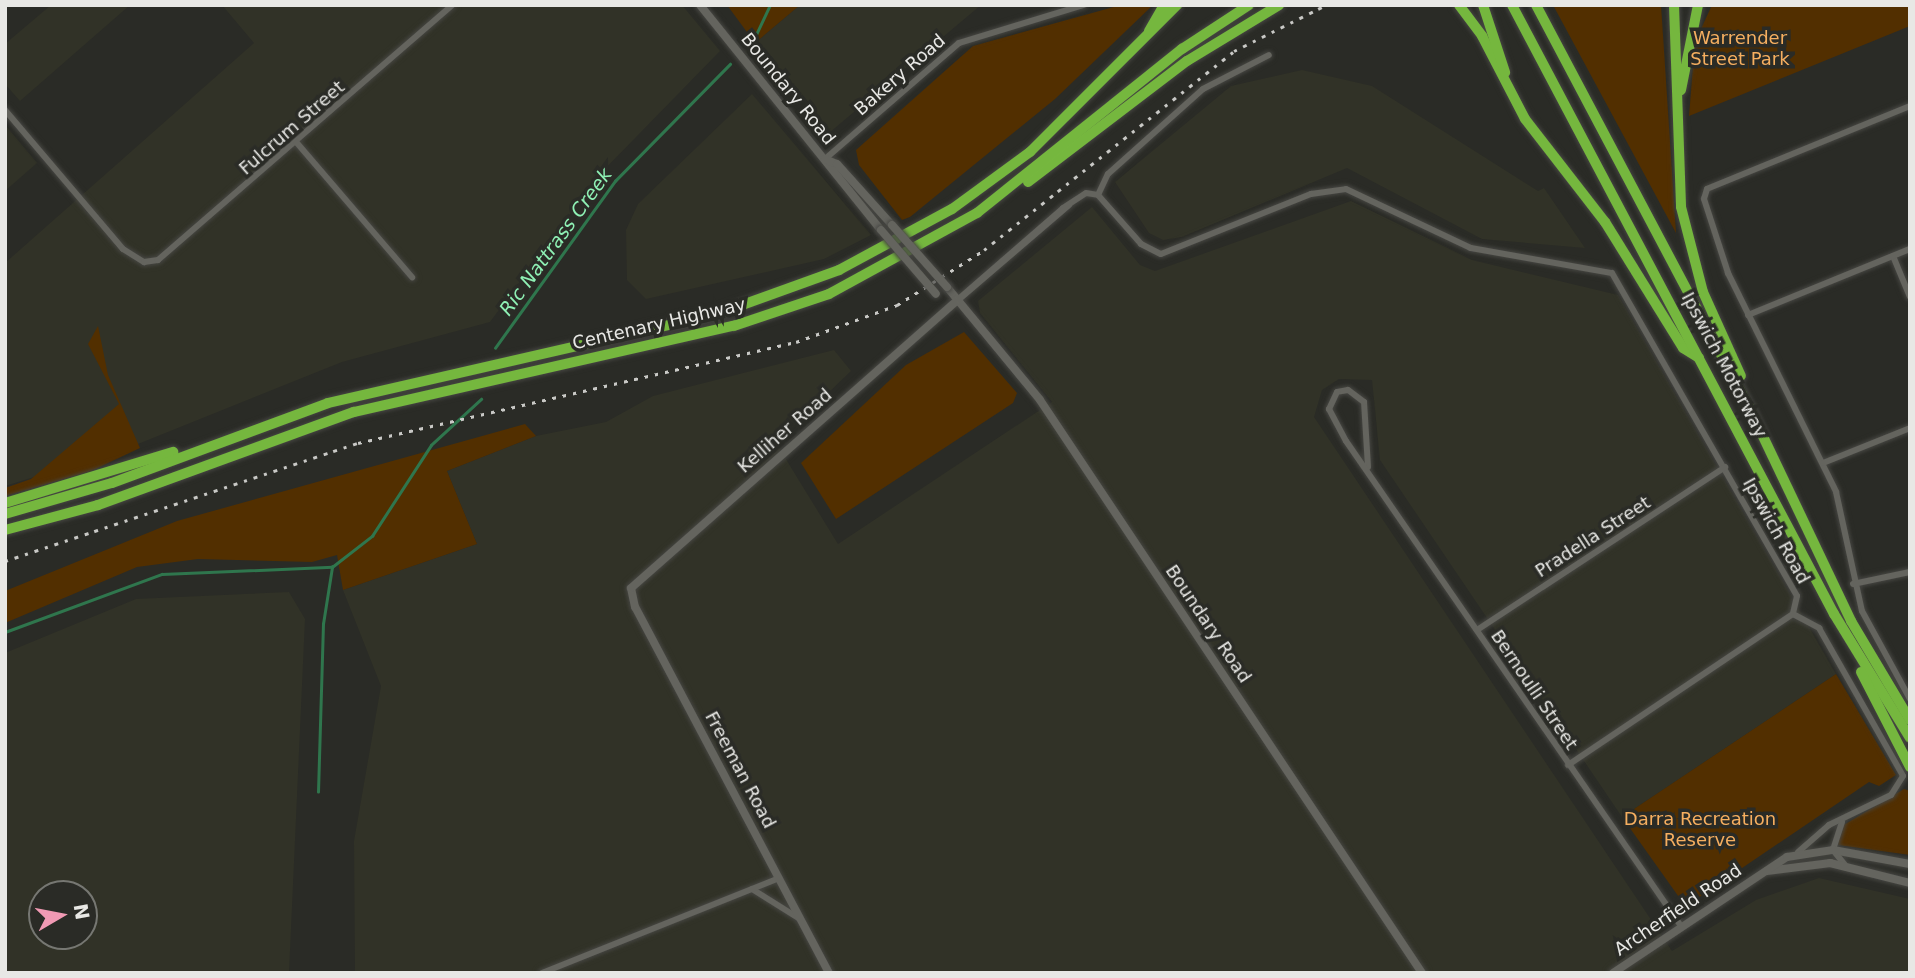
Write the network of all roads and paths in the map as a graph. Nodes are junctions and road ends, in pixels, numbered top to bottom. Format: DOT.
graph roads {
  1 [pos="452,5"];
  2 [pos="700,5"];
  3 [pos="1083,5"];
  4 [pos="1164,5"];
  5 [pos="1177,5"];
  6 [pos="1249,5"];
  7 [pos="1279,5"];
  8 [pos="1459,5"];
  9 [pos="1483,5"];
  10 [pos="1511,5"];
  11 [pos="1536,5"];
  12 [pos="1674,5"];
  13 [pos="1699,5"];
  14 [pos="1147,36"];
  15 [pos="1269,55"];
  16 [pos="1515,102"];
  17 [pos="1675,105"];
  18 [pos="1910,106"];
  19 [pos="5,110"];
  20 [pos="297,142"];
  21 [pos="825,159"];
  22 [pos="1098,195"];
  23 [pos="995,199"];
  24 [pos="1910,249"];
  25 [pos="1893,256"];
  26 [pos="412,277"];
  27 [pos="1910,297"];
  28 [pos="954,303"];
  29 [pos="1748,315"];
  30 [pos="1702,360"];
  31 [pos="1749,407"];
  32 [pos="258,427"];
  33 [pos="1910,428"];
  34 [pos="1823,463"];
  35 [pos="1368,467"];
  36 [pos="1725,467"];
  37 [pos="5,503"];
  38 [pos="5,514"];
  39 [pos="5,530"];
  40 [pos="1910,572"];
  41 [pos="635,582"];
  42 [pos="1853,584"];
  43 [pos="1793,614"];
  44 [pos="1477,630"];
  45 [pos="1855,653"];
  46 [pos="1910,699"];
  47 [pos="1910,720"];
  48 [pos="1910,738"];
  49 [pos="1568,765"];
  50 [pos="1910,767"];
  51 [pos="1845,820"];
  52 [pos="1833,850"];
  53 [pos="1798,852"];
  54 [pos="1910,864"];
  55 [pos="1845,865"];
  56 [pos="1761,872"];
  57 [pos="779,878"];
  58 [pos="1910,883"];
  59 [pos="752,889"];
  60 [pos="800,919"];
  61 [pos="1681,926"];
  62 [pos="542,973"];
  63 [pos="828,973"];
  64 [pos="1422,973"];
  65 [pos="1613,973"];
  1 -- 20 [label="street, Fulcrum Street"];
  2 -- 21 [label="street, Boundary Road"];
  3 -- 21 [label="street, Bakery Road"];
  4 -- 14 [label="highway"];
  5 -- 14 [label="highway, Centenary Highway"];
  6 -- 23 [label="highway, Centenary Highway"];
  7 -- 23 [label="highway"];
  8 -- 16 [label="highway"];
  9 -- 16 [label="highway"];
  10 -- 30 [label="highway, Ipswich Motorway"];
  11 -- 31 [label="highway, Ipswich Motorway"];
  12 -- 17 [label="highway"];
  13 -- 17 [label="highway"];
  14 -- 32 [label="highway, Centenary Highway"];
  15 -- 22 [label="street"];
  16 -- 30 [label="highway"];
  17 -- 31 [label="highway"];
  18 -- 29 [label="street"];
  19 -- 20 [label="street, Fulcrum Street"];
  20 -- 26 [label="street"];
  21 -- 28 [label="street, Boundary Road, bridge"];
  21 -- 28 [label="street, Boundary Road, bridge"];
  22 -- 28 [label="street, Kelliher Road"];
  22 -- 36 [label="street, Ipswich Road"];
  23 -- 39 [label="highway, Centenary Highway"];
  24 -- 25 [label="street"];
  25 -- 27 [label="street"];
  25 -- 29 [label="street"];
  28 -- 41 [label="street, Kelliher Road"];
  28 -- 64 [label="street, Boundary Road"];
  29 -- 34 [label="street"];
  30 -- 45 [label="highway, Ipswich Motorway"];
  31 -- 47 [label="highway, Ipswich Motorway"];
  32 -- 37 [label="highway"];
  32 -- 38 [label="highway, Centenary Highway"];
  33 -- 34 [label="street"];
  34 -- 42 [label="street"];
  35 -- 35 [label="street, Bernoulli Street"];
  35 -- 44 [label="street, Bernoulli Street"];
  36 -- 43 [label="street, Ipswich Road"];
  36 -- 44 [label="street, Pradella Street"];
  40 -- 42 [label="street"];
  41 -- 57 [label="street, Freeman Road"];
  42 -- 46 [label="street"];
  43 -- 49 [label="street"];
  43 -- 51 [label="street"];
  44 -- 49 [label="street, Bernoulli Street"];
  45 -- 48 [label="highway, Ipswich Motorway"];
  45 -- 50 [label="highway"];
  49 -- 61 [label="street, Bernoulli Street"];
  51 -- 52 [label="street"];
  51 -- 53 [label="street"];
  52 -- 53 [label="street, Archerfield Road"];
  52 -- 54 [label="street, Archerfield Road"];
  52 -- 55 [label="street"];
  53 -- 56 [label="street, Archerfield Road"];
  55 -- 56 [label="street, Archerfield Road"];
  55 -- 58 [label="street, Archerfield Road"];
  56 -- 61 [label="street, Archerfield Road"];
  57 -- 59 [label="street"];
  57 -- 60 [label="street, Freeman Road"];
  59 -- 60 [label="street"];
  59 -- 62 [label="street"];
  60 -- 63 [label="street, Freeman Road"];
  61 -- 65 [label="street, Archerfield Road"];
}
